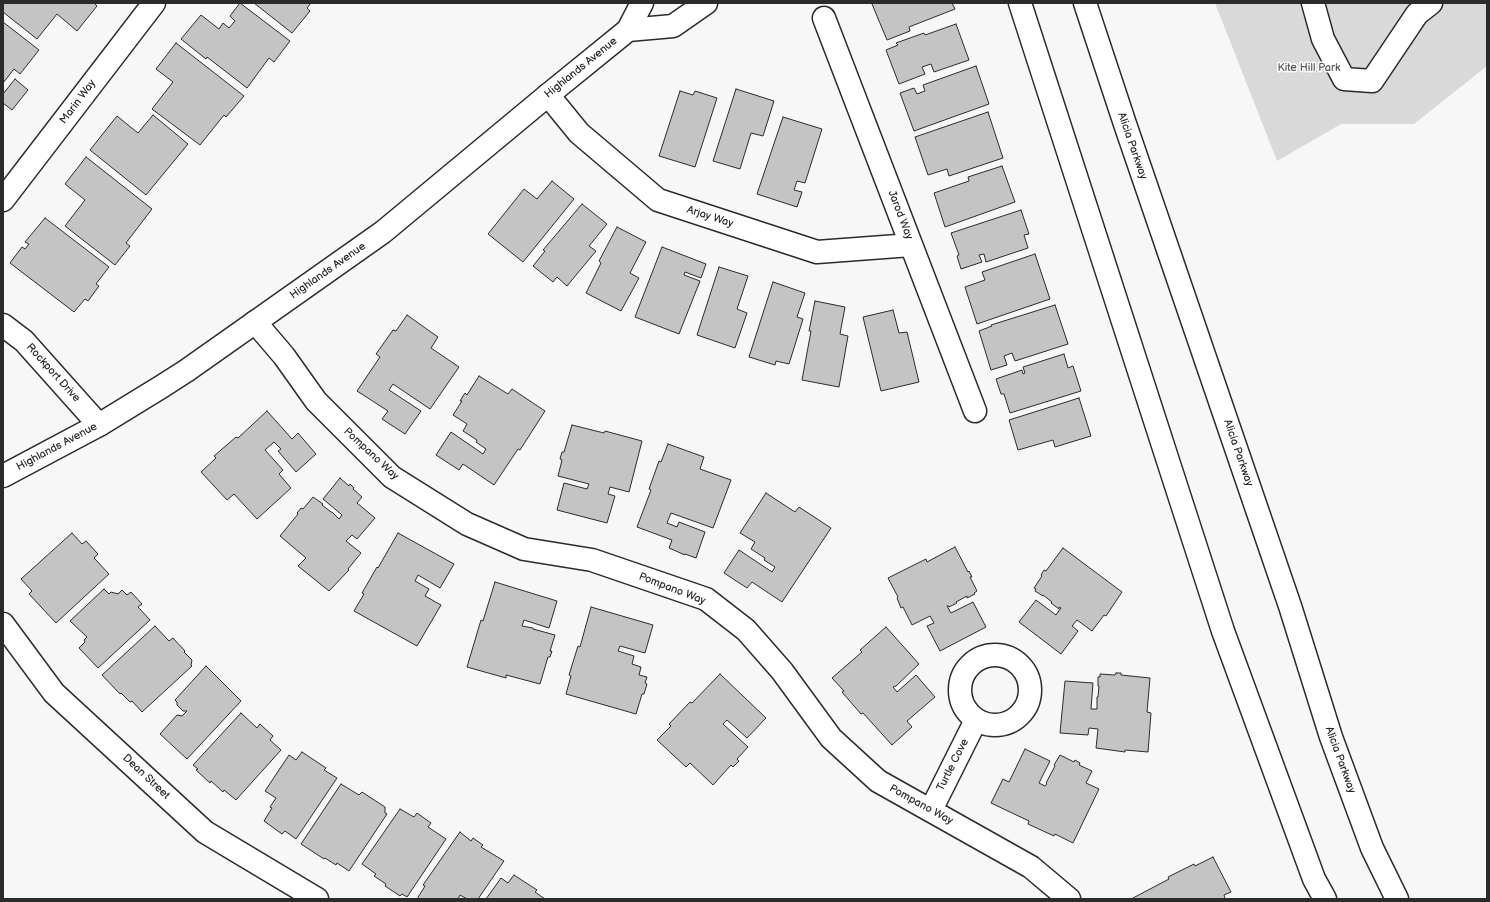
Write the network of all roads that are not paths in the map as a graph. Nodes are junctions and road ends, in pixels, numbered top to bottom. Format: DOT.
graph roads {
  1 [pos="154,3"];
  2 [pos="642,3"];
  3 [pos="706,3"];
  4 [pos="1020,3"];
  5 [pos="1085,3"];
  6 [pos="1312,3"];
  7 [pos="1431,3"];
  8 [pos="824,18"];
  9 [pos="628,30"];
  10 [pos="548,95"];
  11 [pos="3,200"];
  12 [pos="912,245"];
  13 [pos="255,322"];
  14 [pos="3,325"];
  15 [pos="975,411"];
  16 [pos="99,425"];
  17 [pos="3,476"];
  18 [pos="3,624"];
  19 [pos="976,720"];
  20 [pos="931,810"];
  21 [pos="317,899"];
  22 [pos="1069,899"];
  23 [pos="1324,899"];
  24 [pos="1397,899"];
  1 -- 11 [label="main road, Marin Way"];
  2 -- 9 [label="main road, Highlands Avenue"];
  3 -- 9 [label="main road, Highlands Avenue"];
  4 -- 23 [label="main road"];
  5 -- 24 [label="main road, Alicia Parkway"];
  6 -- 7 [label="main road"];
  8 -- 12 [label="main road, Jarod Way"];
  9 -- 10 [label="main road, Highlands Avenue"];
  10 -- 12 [label="main road, Arjay Way"];
  10 -- 13 [label="main road, Highlands Avenue"];
  12 -- 15 [label="main road, Jarod Way"];
  13 -- 16 [label="main road, Highlands Avenue"];
  13 -- 20 [label="main road, Pompano Way"];
  14 -- 16 [label="main road, Rockport Drive"];
  16 -- 17 [label="main road, Highlands Avenue"];
  18 -- 21 [label="main road, Dean Street"];
  19 -- 20 [label="main road, Turtle Cove"];
  20 -- 22 [label="main road, Pompano Way"];
}
